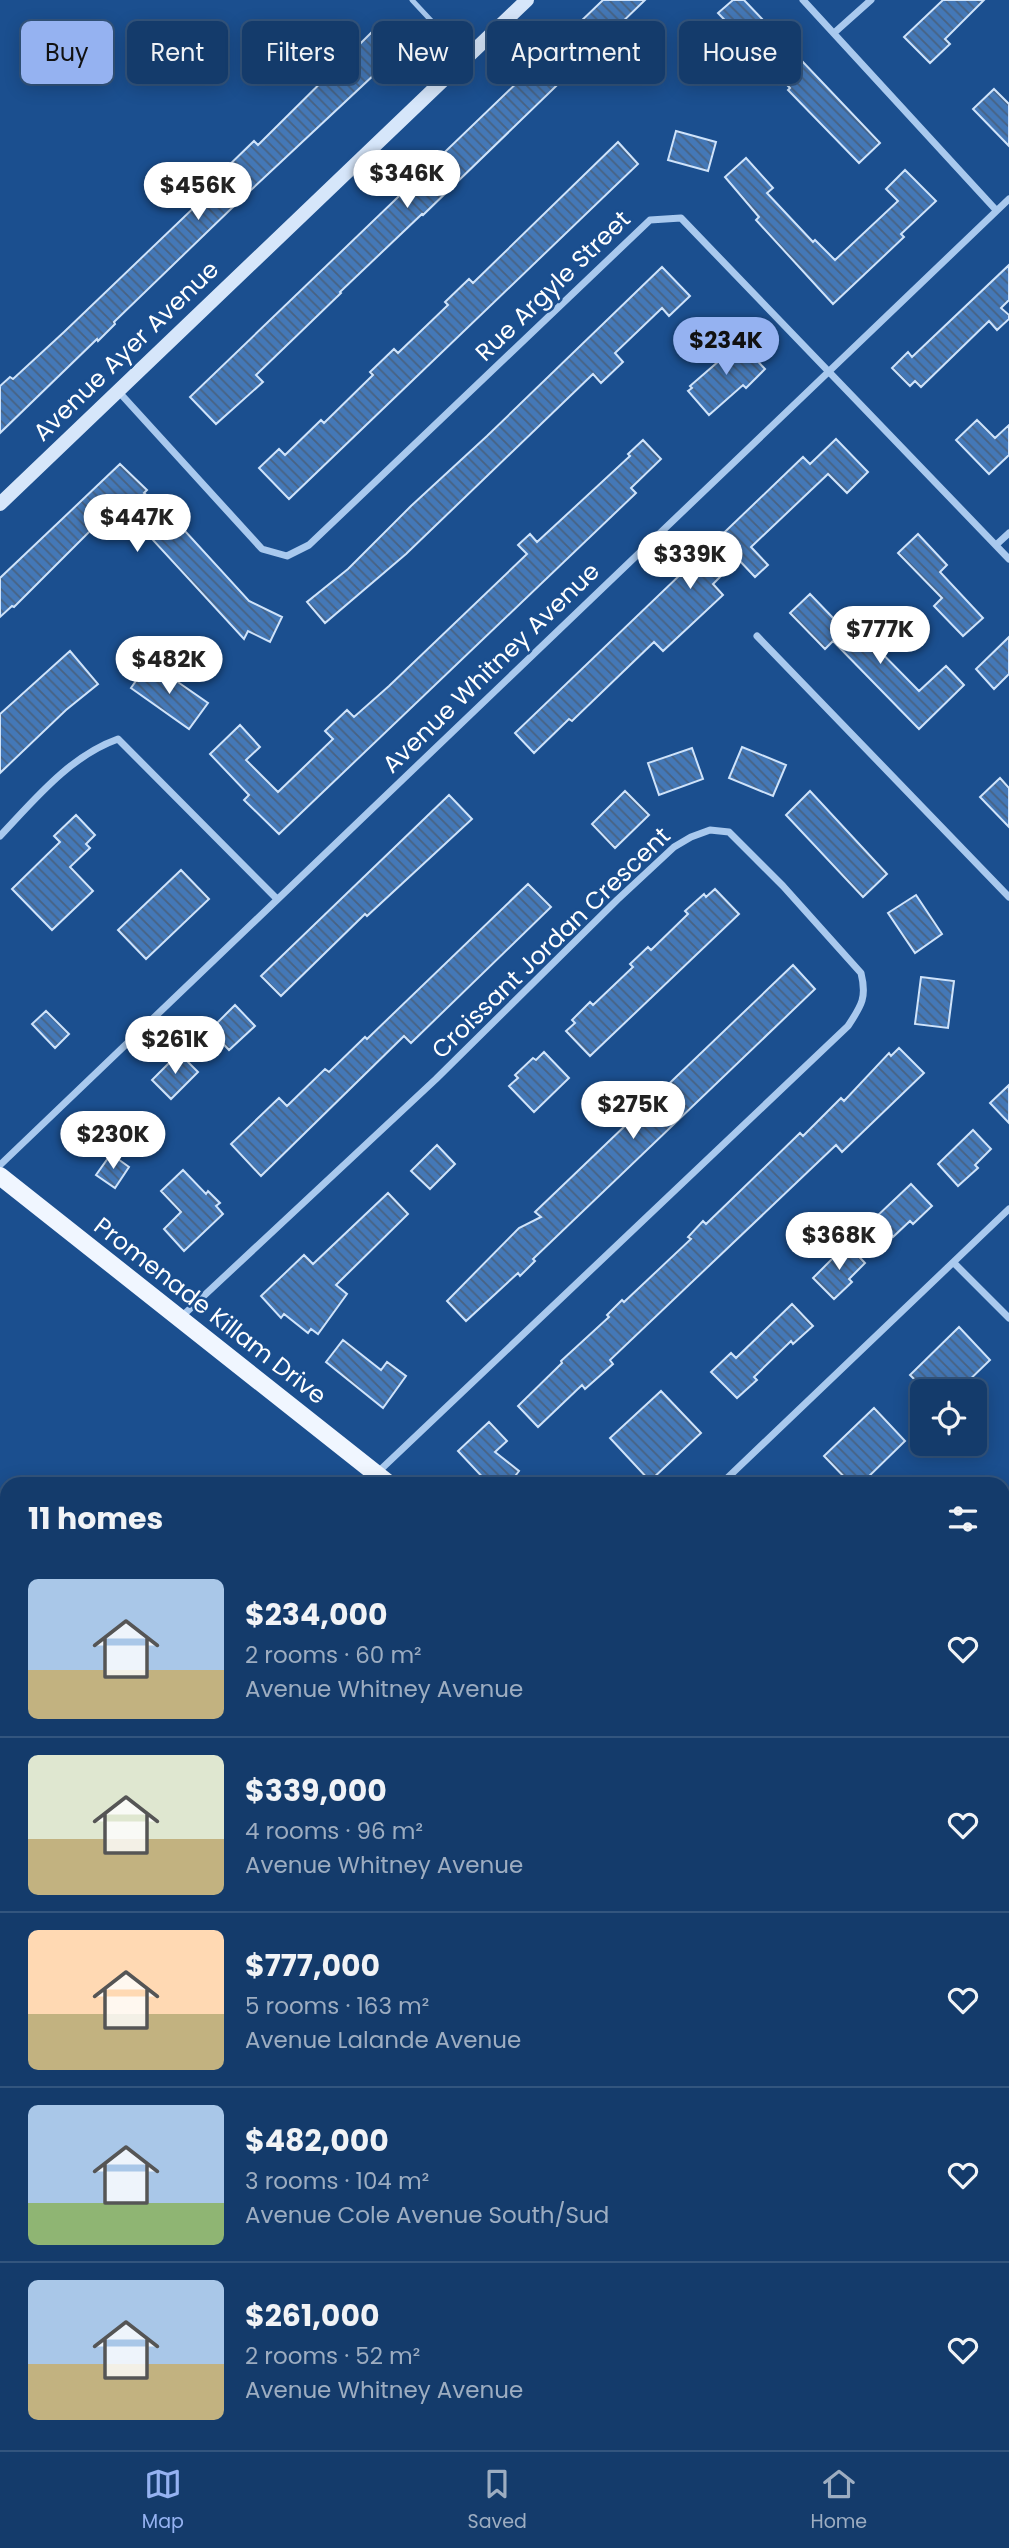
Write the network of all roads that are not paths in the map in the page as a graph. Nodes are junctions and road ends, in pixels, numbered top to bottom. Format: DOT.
graph roads {
  1 [pos="412,0"];
  2 [pos="527,0"];
  3 [pos="803,0"];
  4 [pos="871,0"];
  5 [pos="432,21"];
  6 [pos="834,33"];
  7 [pos="473,51"];
  8 [pos="439,84"];
  9 [pos="1009,199"];
  10 [pos="996,210"];
  11 [pos="828,372"];
  12 [pos="118,390"];
  13 [pos="0,504"];
  14 [pos="1009,533"];
  15 [pos="996,545"];
  16 [pos="1009,559"];
  17 [pos="757,636"];
  18 [pos="0,836"];
  19 [pos="1009,897"];
  20 [pos="276,899"];
  21 [pos="0,1165"];
  22 [pos="0,1176"];
  23 [pos="1009,1209"];
  24 [pos="954,1263"];
  25 [pos="1009,1318"];
  26 [pos="179,1319"];
  27 [pos="380,1477"];
  28 [pos="385,1477"];
  29 [pos="728,1477"];
  1 -- 5 [label="lane"];
  2 -- 7 [label="street, Avenue Ayer Avenue"];
  3 -- 6 [label="street"];
  4 -- 6 [label="street"];
  6 -- 10 [label="street"];
  8 -- 12 [label="street, Avenue Ayer Avenue"];
  9 -- 10 [label="street, Avenue Whitney Avenue"];
  10 -- 11 [label="street, Avenue Whitney Avenue"];
  11 -- 12 [label="street, Rue Argyle Street"];
  11 -- 15 [label="street, Rue Argyle Street"];
  11 -- 20 [label="street, Avenue Whitney Avenue"];
  12 -- 13 [label="street, Avenue Ayer Avenue"];
  14 -- 15 [label="street"];
  15 -- 16 [label="street, Rue Argyle Street"];
  17 -- 19 [label="street"];
  18 -- 20 [label="street"];
  20 -- 21 [label="street, Avenue Whitney Avenue"];
  22 -- 26 [label="main road, Promenade Killam Drive"];
  23 -- 24 [label="street"];
  24 -- 25 [label="street"];
  24 -- 29 [label="street"];
  26 -- 27 [label="main road, Promenade Killam Drive"];
  26 -- 28 [label="street, Croissant Jordan Crescent"];
}
